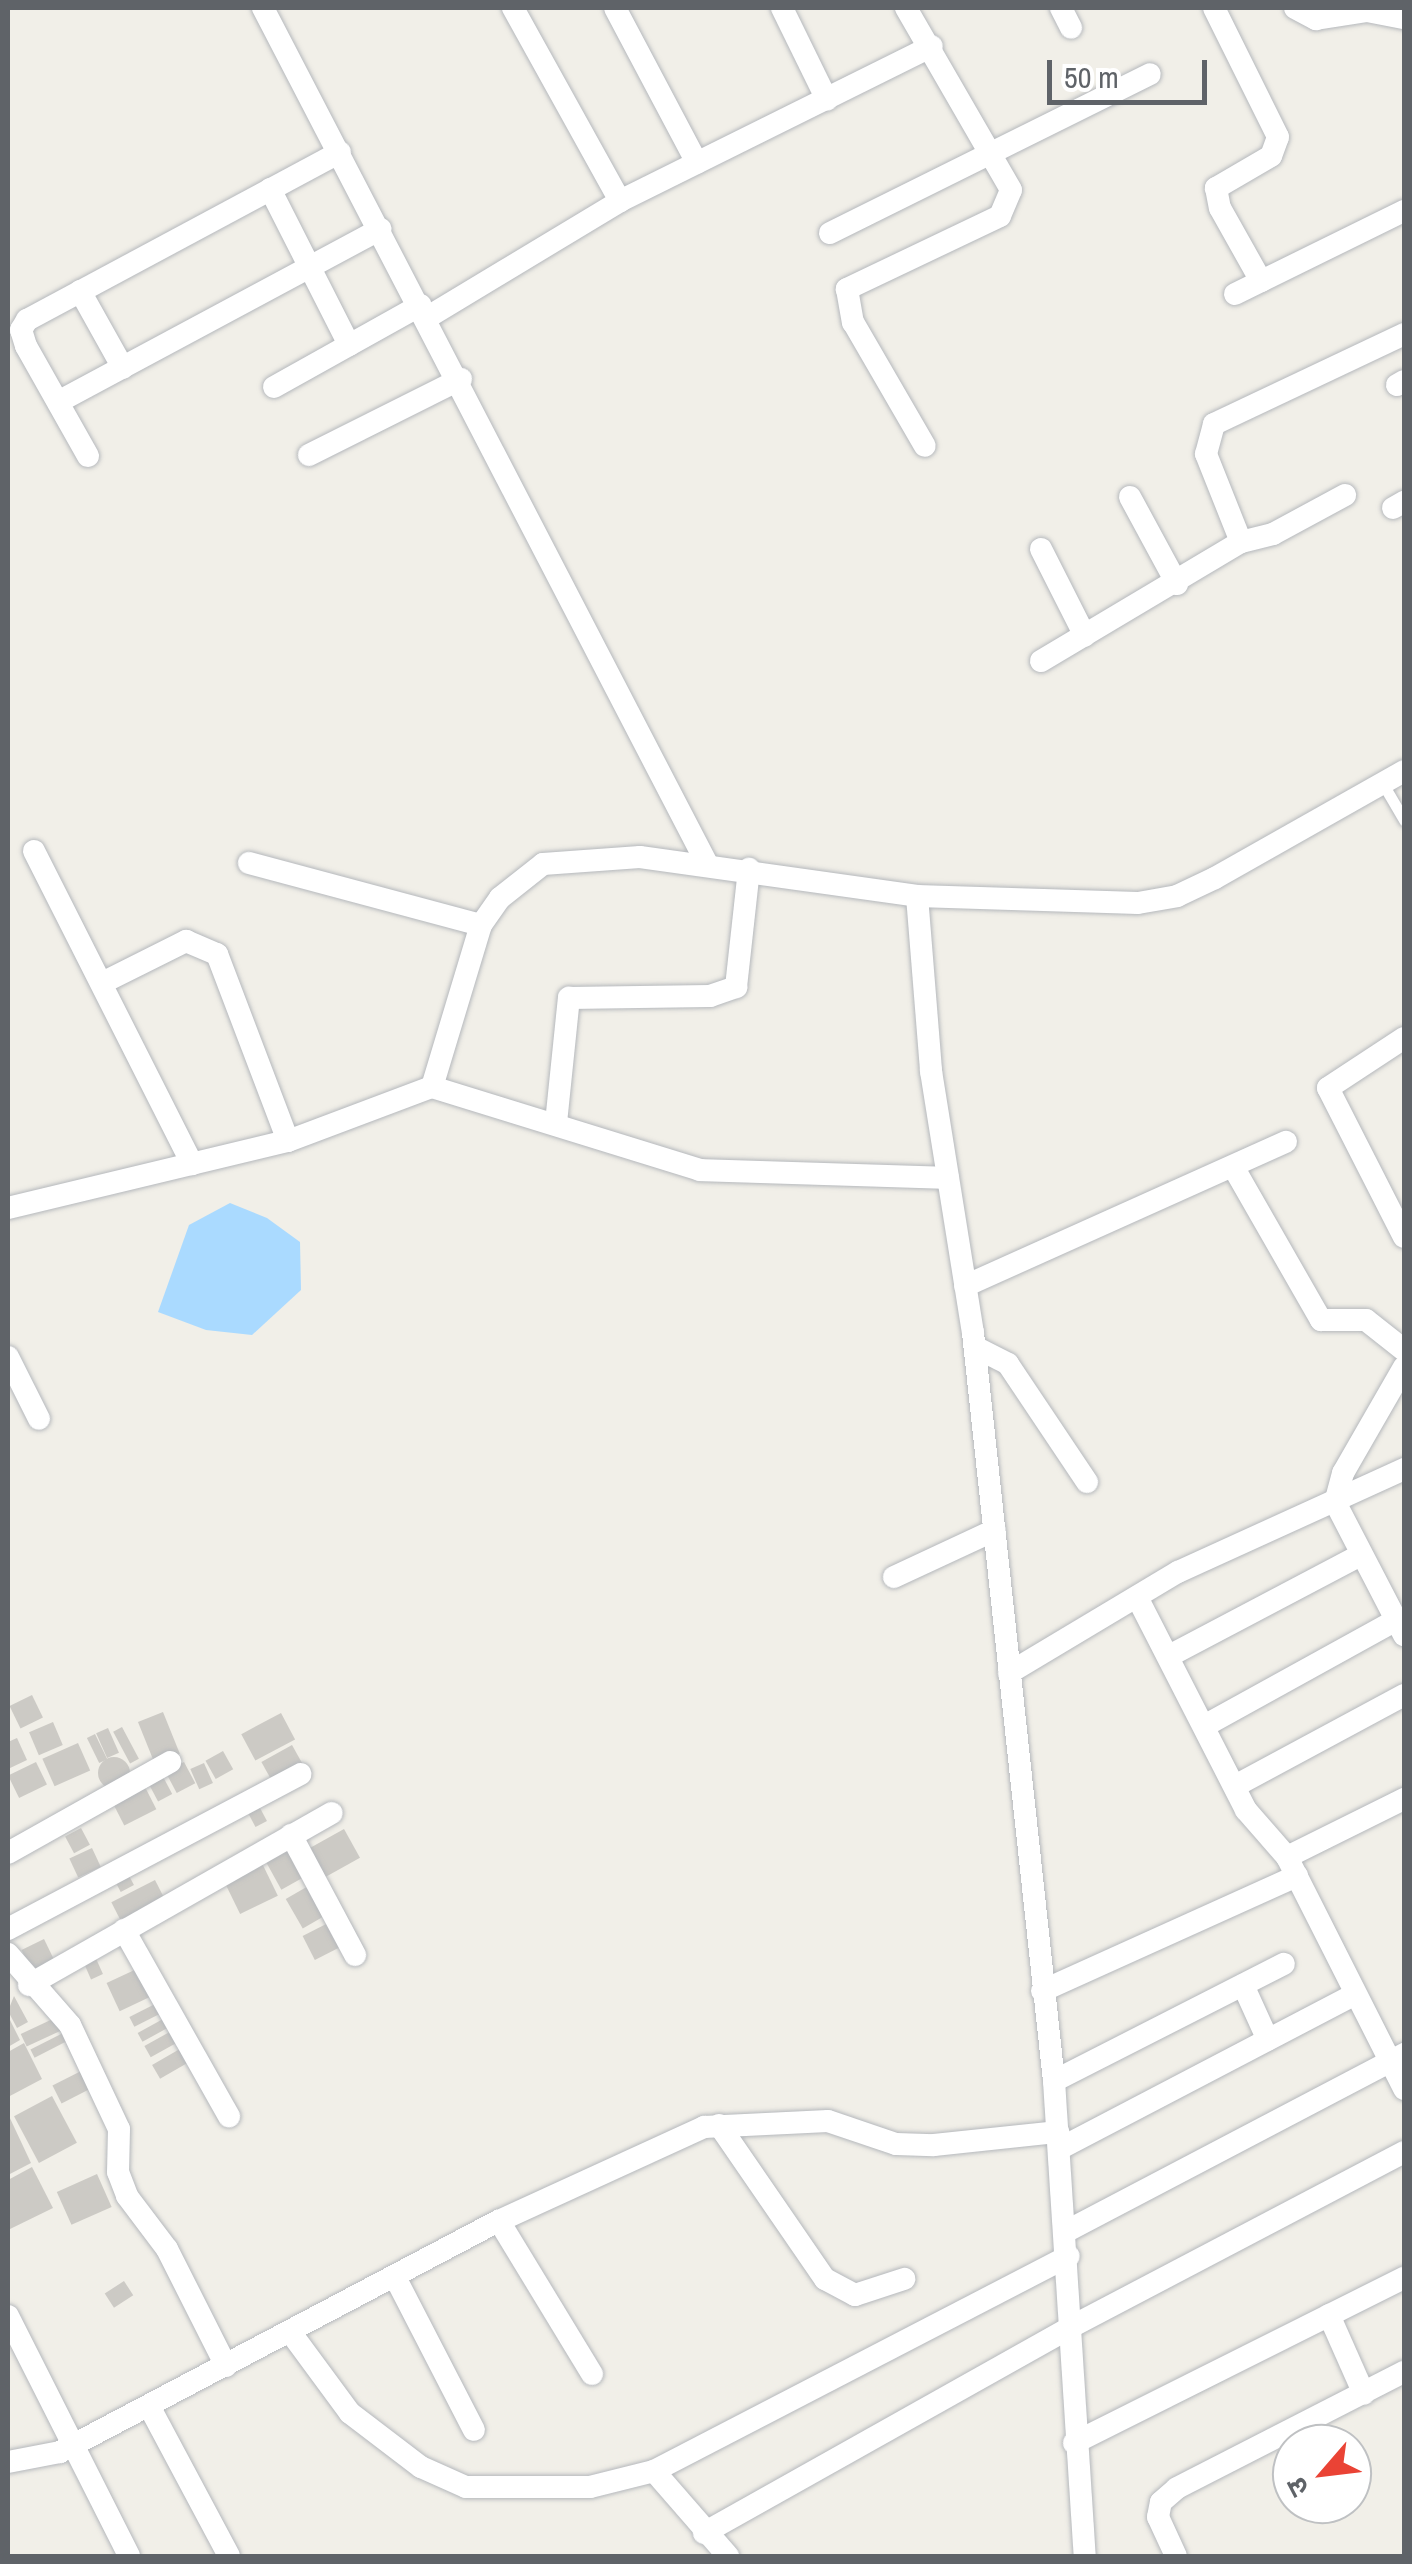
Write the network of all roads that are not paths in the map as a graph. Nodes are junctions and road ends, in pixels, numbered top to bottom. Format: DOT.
graph roads {
  1 [pos="263,8"];
  2 [pos="513,8"];
  3 [pos="615,8"];
  4 [pos="782,8"];
  5 [pos="906,8"];
  6 [pos="1214,8"];
  7 [pos="1295,8"];
  8 [pos="1400,14"];
  9 [pos="932,46"];
  10 [pos="1150,74"];
  11 [pos="827,100"];
  12 [pos="340,152"];
  13 [pos="988,153"];
  14 [pos="696,163"];
  15 [pos="270,190"];
  16 [pos="620,201"];
  17 [pos="1404,211"];
  18 [pos="381,229"];
  19 [pos="830,234"];
  20 [pos="310,268"];
  21 [pos="1260,281"];
  22 [pos="80,291"];
  23 [pos="1235,294"];
  24 [pos="425,311"];
  25 [pos="1404,334"];
  26 [pos="349,344"];
  27 [pos="122,368"];
  28 [pos="461,379"];
  29 [pos="274,387"];
  30 [pos="58,402"];
  31 [pos="925,446"];
  32 [pos="88,456"];
  33 [pos="309,456"];
  34 [pos="1345,495"];
  35 [pos="1130,497"];
  36 [pos="1242,542"];
  37 [pos="1041,549"];
  38 [pos="1177,584"];
  39 [pos="1085,636"];
  40 [pos="1041,661"];
  41 [pos="1404,771"];
  42 [pos="1382,784"];
  43 [pos="1404,820"];
  44 [pos="34,851"];
  45 [pos="706,862"];
  46 [pos="249,863"];
  47 [pos="749,868"];
  48 [pos="917,896"];
  49 [pos="481,926"];
  50 [pos="104,982"];
  51 [pos="1404,1038"];
  52 [pos="432,1087"];
  53 [pos="556,1124"];
  54 [pos="288,1142"];
  55 [pos="1286,1142"];
  56 [pos="192,1164"];
  57 [pos="1235,1170"];
  58 [pos="948,1178"];
  59 [pos="8,1208"];
  60 [pos="1404,1237"];
  61 [pos="965,1286"];
  62 [pos="975,1347"];
  63 [pos="1404,1350"];
  64 [pos="1404,1367"];
  65 [pos="10,1369"];
  66 [pos="39,1419"];
  67 [pos="1404,1469"];
  68 [pos="1087,1482"];
  69 [pos="1335,1502"];
  70 [pos="995,1530"];
  71 [pos="1359,1556"];
  72 [pos="894,1577"];
  73 [pos="1138,1599"];
  74 [pos="1400,1627"];
  75 [pos="1169,1656"];
  76 [pos="1009,1673"];
  77 [pos="1404,1695"];
  78 [pos="1206,1725"];
  79 [pos="170,1762"];
  80 [pos="300,1774"];
  81 [pos="1235,1786"];
  82 [pos="1404,1799"];
  83 [pos="332,1813"];
  84 [pos="291,1836"];
  85 [pos="8,1854"];
  86 [pos="1292,1867"];
  87 [pos="8,1928"];
  88 [pos="124,1930"];
  89 [pos="8,1954"];
  90 [pos="354,1955"];
  91 [pos="1284,1964"];
  92 [pos="29,1985"];
  93 [pos="1243,1985"];
  94 [pos="1042,1991"];
  95 [pos="1355,1994"];
  96 [pos="1268,2040"];
  97 [pos="1397,2058"];
  98 [pos="1054,2081"];
  99 [pos="1404,2090"];
  100 [pos="229,2116"];
  101 [pos="719,2125"];
  102 [pos="1059,2141"];
  103 [pos="1404,2152"];
  104 [pos="499,2221"];
  105 [pos="1066,2231"];
  106 [pos="1069,2256"];
  107 [pos="395,2276"];
  108 [pos="904,2278"];
  109 [pos="1404,2278"];
  110 [pos="1329,2315"];
  111 [pos="8,2316"];
  112 [pos="1071,2328"];
  113 [pos="291,2333"];
  114 [pos="226,2366"];
  115 [pos="1404,2372"];
  116 [pos="592,2374"];
  117 [pos="1364,2394"];
  118 [pos="149,2406"];
  119 [pos="474,2430"];
  120 [pos="1074,2443"];
  121 [pos="76,2444"];
  122 [pos="8,2462"];
  123 [pos="654,2471"];
  124 [pos="704,2533"];
  125 [pos="128,2556"];
  126 [pos="230,2556"];
  127 [pos="728,2556"];
  128 [pos="1085,2556"];
  129 [pos="1176,2556"];
  1 -- 12 [label="street"];
  2 -- 16 [label="street"];
  3 -- 14 [label="street"];
  4 -- 11 [label="street"];
  5 -- 9 [label="street"];
  6 -- 21 [label="street"];
  7 -- 8 [label="street"];
  9 -- 11 [label="street"];
  9 -- 13 [label="street"];
  10 -- 13 [label="street"];
  11 -- 14 [label="street"];
  12 -- 15 [label="street"];
  12 -- 18 [label="street"];
  13 -- 19 [label="street"];
  13 -- 31 [label="street"];
  14 -- 16 [label="street"];
  15 -- 20 [label="street"];
  15 -- 22 [label="street"];
  16 -- 24 [label="street"];
  17 -- 21 [label="street"];
  18 -- 20 [label="street"];
  18 -- 24 [label="street"];
  20 -- 26 [label="street"];
  20 -- 27 [label="street"];
  21 -- 23 [label="street"];
  22 -- 27 [label="street"];
  22 -- 30 [label="street"];
  24 -- 26 [label="street"];
  24 -- 28 [label="street"];
  25 -- 36 [label="street"];
  26 -- 29 [label="street"];
  27 -- 30 [label="street"];
  28 -- 33 [label="street"];
  28 -- 45 [label="street"];
  30 -- 32 [label="street"];
  34 -- 36 [label="street"];
  35 -- 38 [label="street"];
  36 -- 38 [label="street"];
  37 -- 39 [label="street"];
  38 -- 39 [label="street"];
  39 -- 40 [label="street"];
  41 -- 42 [label="street"];
  42 -- 43 [label="lane"];
  42 -- 48 [label="street"];
  44 -- 50 [label="street"];
  45 -- 47 [label="street"];
  45 -- 49 [label="street"];
  46 -- 49 [label="street"];
  47 -- 48 [label="street"];
  47 -- 53 [label="street"];
  48 -- 58 [label="street"];
  49 -- 52 [label="street"];
  50 -- 54 [label="street"];
  50 -- 56 [label="street"];
  51 -- 60 [label="street"];
  52 -- 53 [label="street"];
  52 -- 54 [label="street"];
  53 -- 58 [label="street"];
  54 -- 56 [label="street"];
  55 -- 57 [label="street"];
  56 -- 59 [label="street"];
  57 -- 61 [label="street"];
  57 -- 63 [label="street"];
  58 -- 61 [label="street"];
  61 -- 62 [label="street"];
  62 -- 68 [label="street"];
  62 -- 70 [label="street"];
  64 -- 69 [label="street"];
  65 -- 66 [label="street"];
  67 -- 69 [label="street"];
  69 -- 71 [label="street"];
  69 -- 73 [label="street"];
  70 -- 72 [label="street"];
  70 -- 76 [label="street"];
  71 -- 74 [label="street"];
  71 -- 75 [label="street"];
  73 -- 75 [label="street"];
  73 -- 76 [label="street"];
  74 -- 78 [label="street"];
  75 -- 78 [label="street"];
  76 -- 94 [label="street"];
  77 -- 81 [label="street"];
  78 -- 81 [label="street"];
  79 -- 85 [label="street"];
  80 -- 87 [label="street"];
  81 -- 86 [label="street"];
  82 -- 86 [label="street"];
  83 -- 84 [label="street"];
  84 -- 88 [label="street"];
  84 -- 90 [label="street"];
  86 -- 94 [label="street"];
  86 -- 95 [label="street"];
  88 -- 92 [label="street"];
  88 -- 100 [label="street"];
  89 -- 92 [label="street"];
  91 -- 93 [label="street"];
  92 -- 114 [label="street"];
  93 -- 96 [label="street"];
  93 -- 98 [label="street"];
  94 -- 98 [label="street"];
  95 -- 96 [label="street"];
  95 -- 97 [label="street"];
  96 -- 102 [label="street"];
  97 -- 99 [label="street"];
  97 -- 105 [label="street"];
  98 -- 102 [label="street"];
  101 -- 102 [label="street"];
  101 -- 104 [label="street"];
  101 -- 108 [label="street"];
  102 -- 105 [label="street"];
  103 -- 112 [label="street"];
  104 -- 107 [label="street"];
  104 -- 116 [label="street"];
  105 -- 106 [label="street"];
  106 -- 112 [label="street"];
  106 -- 123 [label="street"];
  107 -- 113 [label="street"];
  107 -- 119 [label="street"];
  109 -- 110 [label="street"];
  110 -- 117 [label="street"];
  110 -- 120 [label="street"];
  111 -- 121 [label="street"];
  112 -- 120 [label="street"];
  112 -- 124 [label="street"];
  113 -- 114 [label="street"];
  113 -- 123 [label="street"];
  114 -- 118 [label="street"];
  115 -- 117 [label="street"];
  117 -- 129 [label="street"];
  118 -- 121 [label="street"];
  118 -- 126 [label="street"];
  120 -- 128 [label="street"];
  121 -- 122 [label="street"];
  121 -- 125 [label="street"];
  123 -- 124 [label="street"];
  124 -- 127 [label="street"];
}
